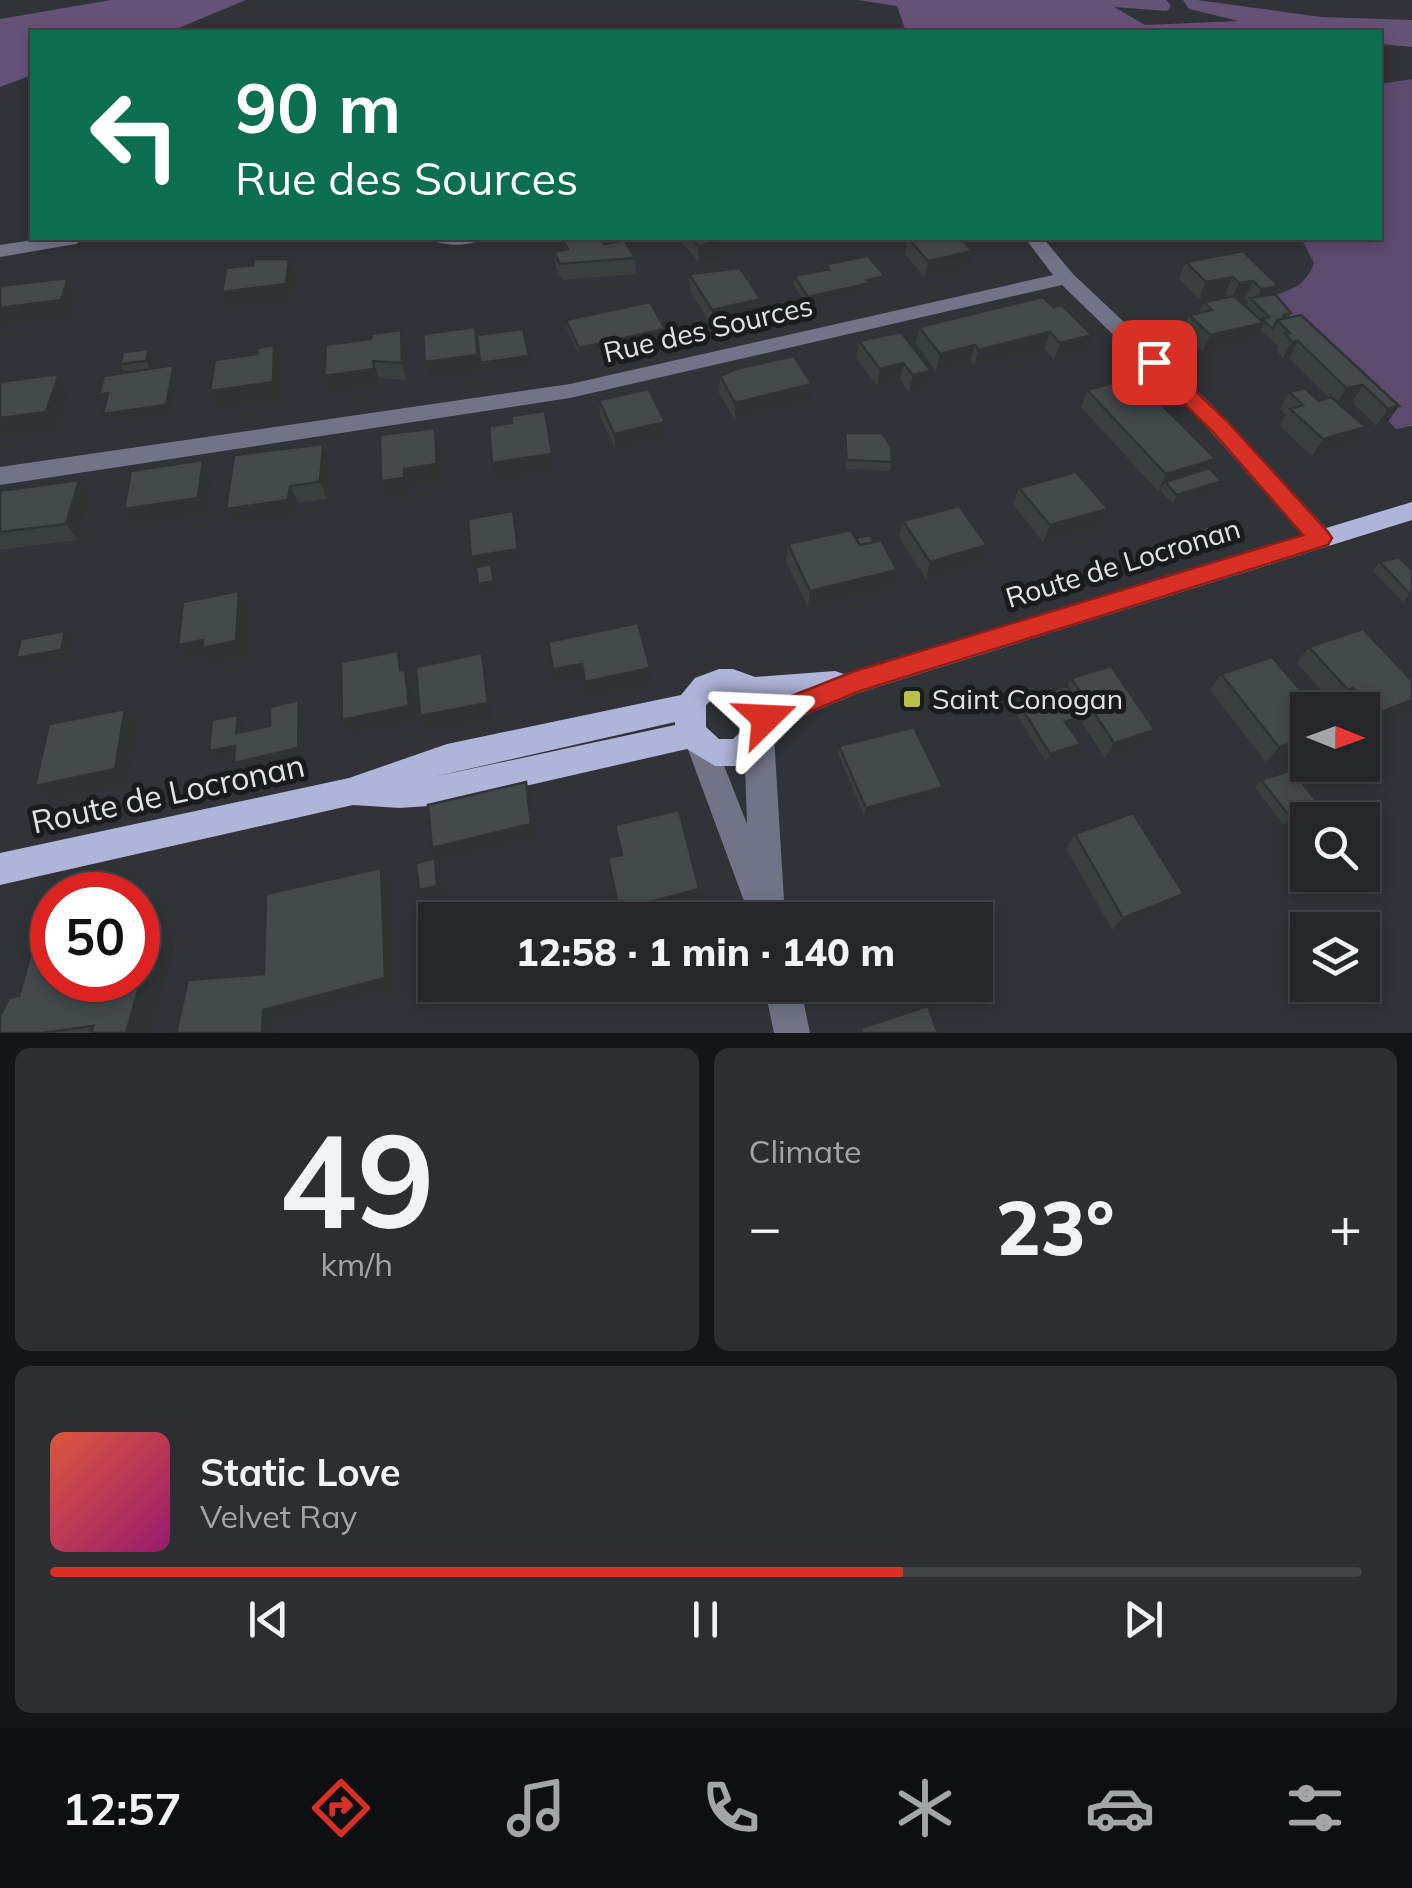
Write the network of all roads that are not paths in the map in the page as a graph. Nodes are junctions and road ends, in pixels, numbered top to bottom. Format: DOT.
graph roads {
  1 [pos="65,240"];
  2 [pos="1036,240"];
  3 [pos="0,252"];
  4 [pos="1066,278"];
  5 [pos="0,476"];
  6 [pos="1412,511"];
  7 [pos="1320,538"];
  8 [pos="855,682"];
  9 [pos="750,690"];
  10 [pos="762,727"];
  11 [pos="694,728"];
  12 [pos="1,870"];
  13 [pos="761,902"];
  14 [pos="767,902"];
  15 [pos="786,1002"];
  16 [pos="792,1033"];
  1 -- 3 [label="street"];
  2 -- 4 [label="street"];
  4 -- 5 [label="street, Rue des Sources"];
  4 -- 7 [label="street"];
  6 -- 7 [label="main road, Route de Locronan"];
  7 -- 8 [label="main road, Route de Locronan"];
  8 -- 9 [label="main road, Route de Locronan"];
  8 -- 10 [label="main road, Route de Locronan"];
  9 -- 10 [label="main road"];
  9 -- 11 [label="main road"];
  10 -- 11 [label="main road"];
  10 -- 14 [label="street"];
  11 -- 12 [label="main road, Route de Locronan"];
  11 -- 13 [label="street"];
  15 -- 16 [label="street"];
}
